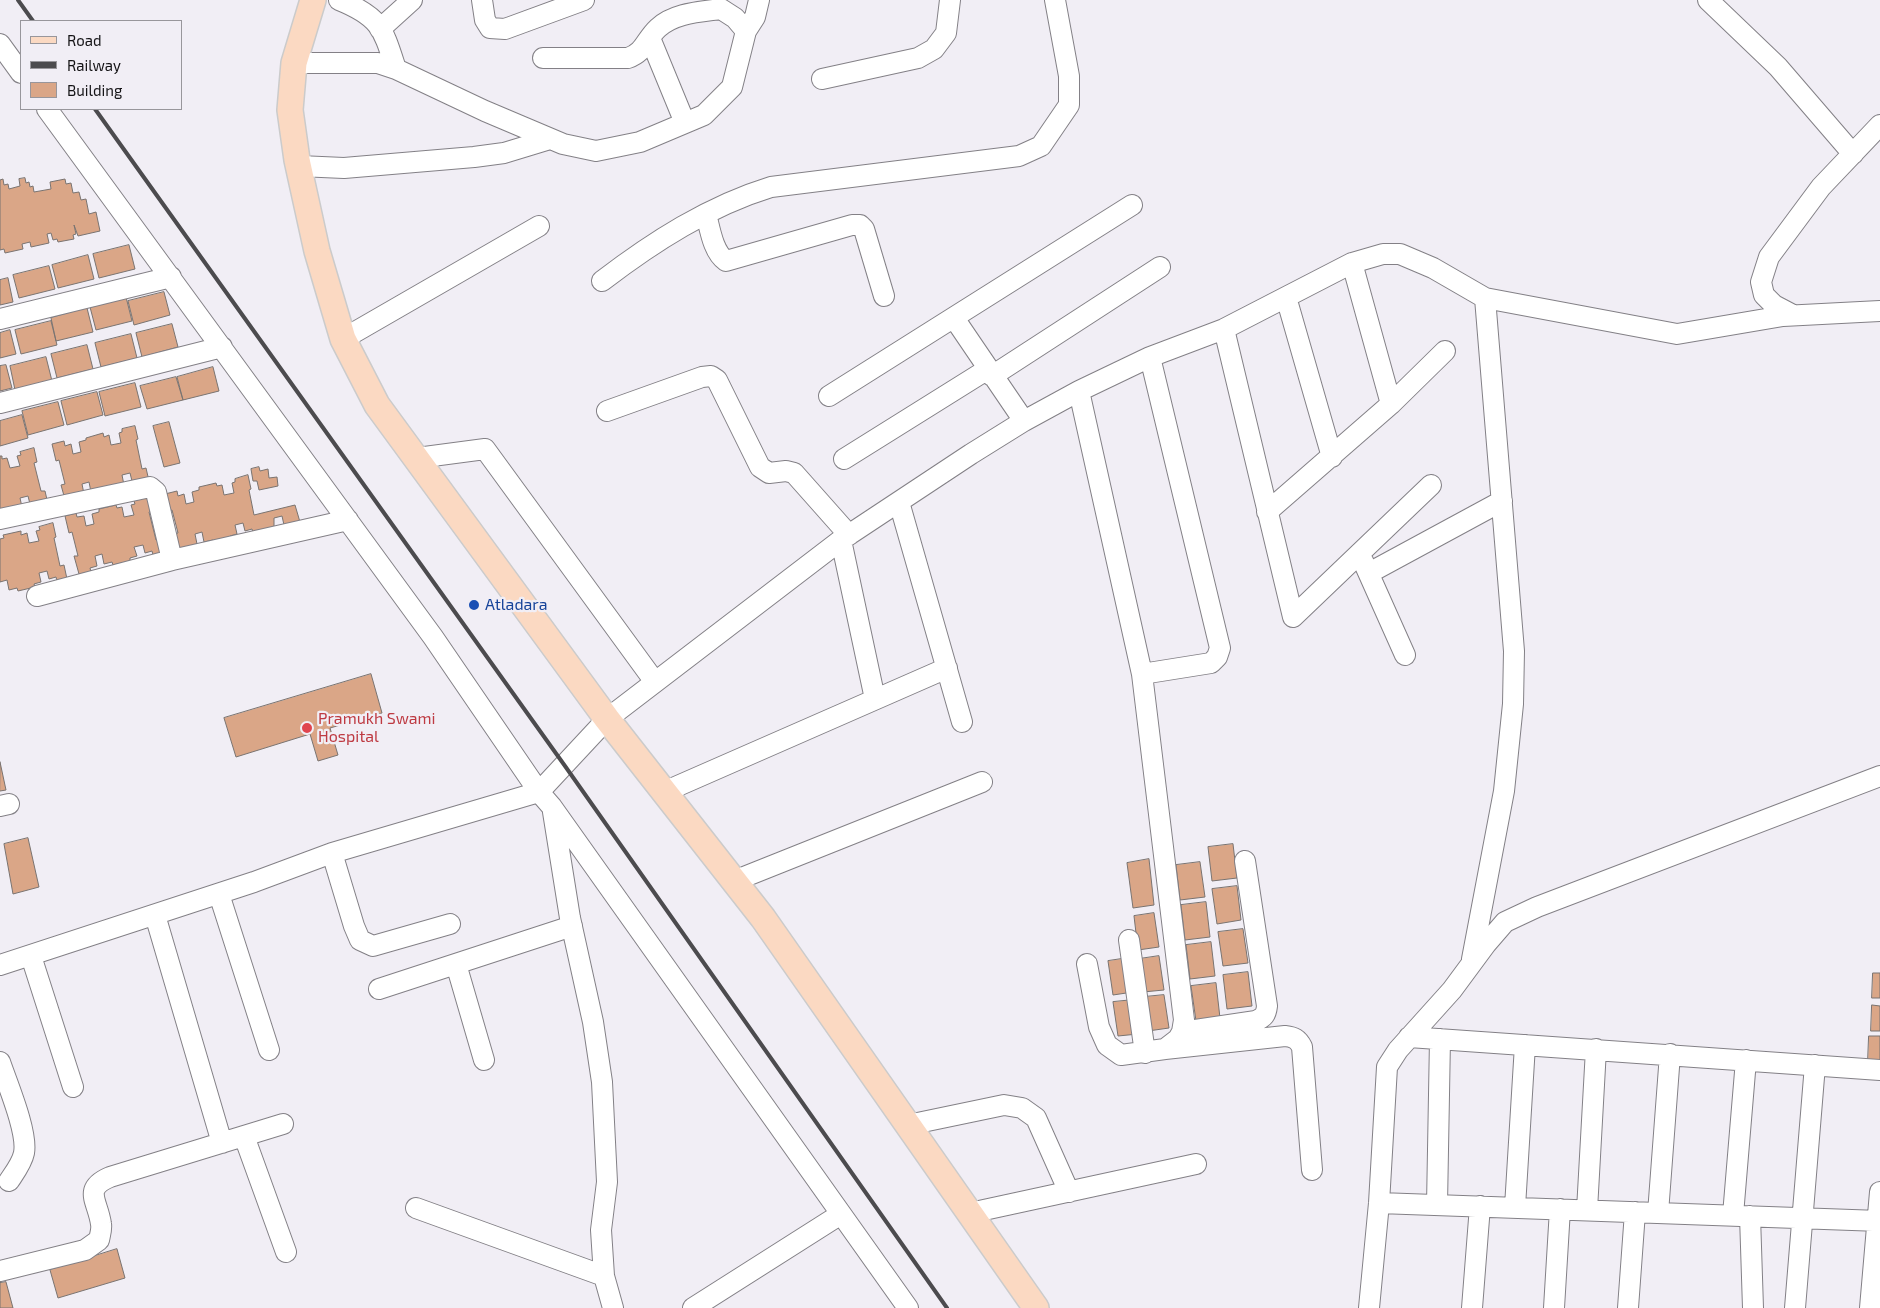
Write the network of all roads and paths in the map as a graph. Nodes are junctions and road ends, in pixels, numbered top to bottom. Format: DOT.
graph roads {
  1 [pos="313,0"];
  2 [pos="339,0"];
  3 [pos="412,0"];
  4 [pos="482,0"];
  5 [pos="584,0"];
  6 [pos="759,0"];
  7 [pos="950,0"];
  8 [pos="1055,0"];
  9 [pos="1708,0"];
  10 [pos="380,28"];
  11 [pos="746,31"];
  12 [pos="650,38"];
  13 [pos="0,44"];
  14 [pos="543,58"];
  15 [pos="294,63"];
  16 [pos="396,69"];
  17 [pos="20,72"];
  18 [pos="822,79"];
  19 [pos="49,110"];
  20 [pos="685,123"];
  21 [pos="1880,125"];
  22 [pos="550,139"];
  23 [pos="1853,154"];
  24 [pos="299,166"];
  25 [pos="1132,205"];
  26 [pos="706,214"];
  27 [pos="539,226"];
  28 [pos="1352,263"];
  29 [pos="1160,267"];
  30 [pos="171,277"];
  31 [pos="602,282"];
  32 [pos="884,296"];
  33 [pos="1286,297"];
  34 [pos="1485,298"];
  35 [pos="1880,311"];
  36 [pos="1793,315"];
  37 [pos="954,318"];
  38 [pos="0,319"];
  39 [pos="1224,329"];
  40 [pos="343,339"];
  41 [pos="222,347"];
  42 [pos="1445,351"];
  43 [pos="1150,358"];
  44 [pos="990,372"];
  45 [pos="1079,391"];
  46 [pos="829,396"];
  47 [pos="0,403"];
  48 [pos="1391,404"];
  49 [pos="607,411"];
  50 [pos="1024,421"];
  51 [pos="1332,457"];
  52 [pos="416,458"];
  53 [pos="844,459"];
  54 [pos="1431,485"];
  55 [pos="1502,501"];
  56 [pos="899,502"];
  57 [pos="1267,512"];
  58 [pos="0,519"];
  59 [pos="348,520"];
  60 [pos="845,538"];
  61 [pos="1360,553"];
  62 [pos="172,560"];
  63 [pos="1369,573"];
  64 [pos="37,596"];
  65 [pos="1405,655"];
  66 [pos="947,668"];
  67 [pos="1142,674"];
  68 [pos="655,682"];
  69 [pos="875,699"];
  70 [pos="607,719"];
  71 [pos="962,722"];
  72 [pos="1880,776"];
  73 [pos="982,782"];
  74 [pos="664,792"];
  75 [pos="545,800"];
  76 [pos="332,853"];
  77 [pos="1244,861"];
  78 [pos="734,881"];
  79 [pos="219,894"];
  80 [pos="155,915"];
  81 [pos="450,924"];
  82 [pos="572,926"];
  83 [pos="1129,940"];
  84 [pos="31,956"];
  85 [pos="456,964"];
  86 [pos="1087,964"];
  87 [pos="1471,964"];
  88 [pos="0,965"];
  89 [pos="379,989"];
  90 [pos="1182,1032"];
  91 [pos="1408,1037"];
  92 [pos="1440,1039"];
  93 [pos="1525,1045"];
  94 [pos="1165,1049"];
  95 [pos="1596,1049"];
  96 [pos="269,1050"];
  97 [pos="1145,1053"];
  98 [pos="1670,1054"];
  99 [pos="484,1060"];
  100 [pos="1746,1060"];
  101 [pos="0,1062"];
  102 [pos="1815,1065"];
  103 [pos="1880,1070"];
  104 [pos="73,1087"];
  105 [pos="283,1124"];
  106 [pos="908,1125"];
  107 [pos="244,1136"];
  108 [pos="222,1143"];
  109 [pos="1196,1164"];
  110 [pos="1312,1170"];
  111 [pos="9,1181"];
  112 [pos="1068,1192"];
  113 [pos="1880,1192"];
  114 [pos="1379,1203"];
  115 [pos="1437,1205"];
  116 [pos="1480,1206"];
  117 [pos="416,1208"];
  118 [pos="1515,1208"];
  119 [pos="1560,1209"];
  120 [pos="1587,1210"];
  121 [pos="1635,1212"];
  122 [pos="1658,1213"];
  123 [pos="841,1214"];
  124 [pos="970,1214"];
  125 [pos="1741,1216"];
  126 [pos="1802,1218"];
  127 [pos="1879,1221"];
  128 [pos="286,1252"];
  129 [pos="0,1271"];
  130 [pos="604,1276"];
  131 [pos="613,1308"];
  132 [pos="693,1308"];
  133 [pos="908,1308"];
  134 [pos="1036,1308"];
  135 [pos="1369,1308"];
  136 [pos="1472,1308"];
  137 [pos="1554,1308"];
  138 [pos="1628,1308"];
  139 [pos="1753,1308"];
  140 [pos="1795,1308"];
  141 [pos="1870,1308"];
  1 -- 15 [label="main road"];
  2 -- 10 [label="street"];
  3 -- 10 [label="street"];
  4 -- 5 [label="street"];
  6 -- 11 [label="street"];
  7 -- 18 [label="street"];
  8 -- 26 [label="street"];
  9 -- 23 [label="street"];
  10 -- 16 [label="street"];
  11 -- 12 [label="street"];
  11 -- 20 [label="street"];
  12 -- 14 [label="street"];
  12 -- 20 [label="street"];
  13 -- 17 [label="street"];
  15 -- 16 [label="street"];
  15 -- 24 [label="main road"];
  16 -- 22 [label="street"];
  19 -- 30 [label="street"];
  20 -- 22 [label="street"];
  21 -- 23 [label="street"];
  22 -- 24 [label="street"];
  23 -- 36 [label="street"];
  24 -- 40 [label="main road"];
  25 -- 37 [label="street"];
  26 -- 31 [label="street"];
  26 -- 32 [label="street"];
  27 -- 40 [label="street"];
  28 -- 33 [label="street"];
  28 -- 34 [label="street"];
  28 -- 48 [label="street"];
  29 -- 44 [label="street"];
  30 -- 38 [label="street"];
  30 -- 41 [label="street"];
  33 -- 39 [label="street"];
  33 -- 51 [label="street"];
  34 -- 36 [label="street"];
  34 -- 55 [label="street"];
  35 -- 36 [label="street"];
  37 -- 44 [label="street"];
  37 -- 46 [label="street"];
  39 -- 43 [label="street"];
  39 -- 57 [label="street"];
  40 -- 52 [label="main road"];
  41 -- 47 [label="street"];
  41 -- 59 [label="street"];
  42 -- 48 [label="street"];
  43 -- 45 [label="street"];
  43 -- 67 [label="street"];
  44 -- 50 [label="street"];
  44 -- 53 [label="street"];
  45 -- 50 [label="street"];
  45 -- 67 [label="street"];
  48 -- 51 [label="street"];
  49 -- 60 [label="street"];
  50 -- 56 [label="street"];
  51 -- 57 [label="street"];
  52 -- 68 [label="street"];
  52 -- 70 [label="main road"];
  54 -- 61 [label="street"];
  55 -- 63 [label="street"];
  55 -- 87 [label="street"];
  56 -- 60 [label="street"];
  56 -- 66 [label="street"];
  57 -- 61 [label="street"];
  58 -- 62 [label="street"];
  59 -- 62 [label="street"];
  59 -- 75 [label="street"];
  60 -- 68 [label="street"];
  60 -- 69 [label="street"];
  61 -- 63 [label="street"];
  62 -- 64 [label="street"];
  63 -- 65 [label="street"];
  66 -- 69 [label="street"];
  66 -- 71 [label="street"];
  67 -- 90 [label="street"];
  68 -- 70 [label="street"];
  69 -- 74 [label="street"];
  70 -- 74 [label="main road"];
  70 -- 75 [label="street"];
  72 -- 87 [label="street"];
  73 -- 78 [label="street"];
  74 -- 78 [label="main road"];
  75 -- 76 [label="street"];
  75 -- 82 [label="street"];
  75 -- 123 [label="street"];
  76 -- 79 [label="street"];
  76 -- 81 [label="street"];
  77 -- 90 [label="street"];
  78 -- 106 [label="main road"];
  79 -- 80 [label="street"];
  79 -- 96 [label="street"];
  80 -- 84 [label="street"];
  80 -- 108 [label="street"];
  82 -- 85 [label="street"];
  82 -- 130 [label="street"];
  83 -- 97 [label="street"];
  84 -- 88 [label="street"];
  84 -- 104 [label="street"];
  85 -- 89 [label="street"];
  85 -- 99 [label="street"];
  86 -- 97 [label="street"];
  87 -- 91 [label="street"];
  90 -- 94 [label="street"];
  91 -- 92 [label="street"];
  91 -- 114 [label="street"];
  92 -- 93 [label="street"];
  92 -- 115 [label="street"];
  93 -- 95 [label="street"];
  93 -- 118 [label="street"];
  94 -- 97 [label="street"];
  94 -- 110 [label="street"];
  95 -- 98 [label="street"];
  95 -- 120 [label="street"];
  98 -- 100 [label="street"];
  98 -- 122 [label="street"];
  100 -- 102 [label="street"];
  100 -- 125 [label="street"];
  101 -- 111 [label="street"];
  102 -- 103 [label="street"];
  102 -- 126 [label="street"];
  105 -- 107 [label="street"];
  106 -- 112 [label="street"];
  106 -- 124 [label="main road"];
  107 -- 108 [label="street"];
  107 -- 128 [label="street"];
  108 -- 129 [label="street"];
  109 -- 112 [label="street"];
  112 -- 124 [label="street"];
  113 -- 127 [label="street"];
  114 -- 115 [label="street"];
  114 -- 135 [label="street"];
  115 -- 116 [label="street"];
  116 -- 118 [label="street"];
  116 -- 136 [label="street"];
  117 -- 130 [label="street"];
  118 -- 119 [label="street"];
  119 -- 120 [label="street"];
  119 -- 137 [label="street"];
  120 -- 121 [label="street"];
  121 -- 122 [label="street"];
  121 -- 138 [label="street"];
  122 -- 125 [label="street"];
  123 -- 132 [label="street"];
  123 -- 133 [label="street"];
  124 -- 134 [label="main road"];
  125 -- 126 [label="street"];
  125 -- 139 [label="street"];
  126 -- 127 [label="street"];
  126 -- 140 [label="street"];
  127 -- 141 [label="street"];
  130 -- 131 [label="street"];
}
